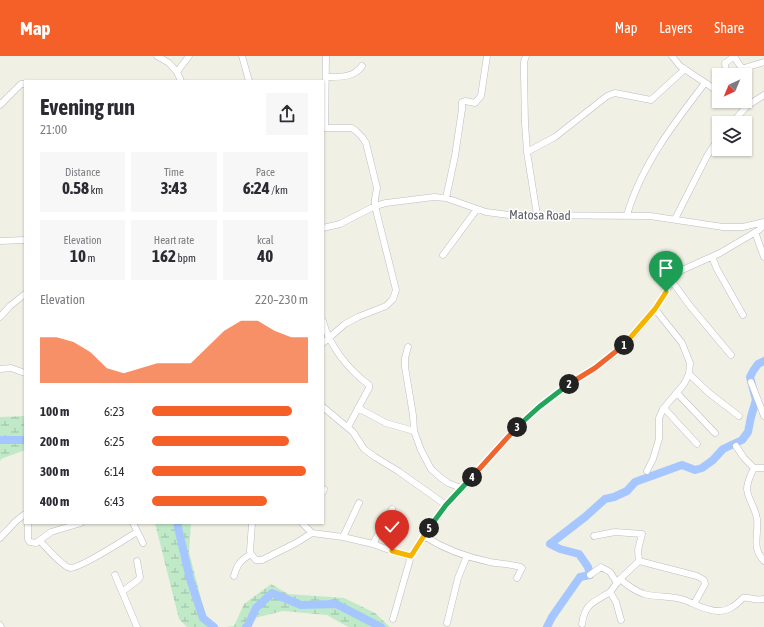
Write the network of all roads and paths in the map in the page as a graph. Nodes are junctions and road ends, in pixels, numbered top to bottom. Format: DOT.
graph roads {
  1 [pos="158,56"];
  2 [pos="189,56"];
  3 [pos="242,56"];
  4 [pos="326,56"];
  5 [pos="487,56"];
  6 [pos="526,56"];
  7 [pos="672,56"];
  8 [pos="734,57"];
  9 [pos="764,62"];
  10 [pos="362,66"];
  11 [pos="726,68"];
  12 [pos="685,69"];
  13 [pos="177,72"];
  14 [pos="326,77"];
  15 [pos="181,80"];
  16 [pos="249,80"];
  17 [pos="705,83"];
  18 [pos="24,84"];
  19 [pos="712,87"];
  20 [pos="764,95"];
  21 [pos="752,102"];
  22 [pos="0,105"];
  23 [pos="746,108"];
  24 [pos="739,116"];
  25 [pos="324,128"];
  26 [pos="712,148"];
  27 [pos="528,152"];
  28 [pos="446,198"];
  29 [pos="375,206"];
  30 [pos="477,209"];
  31 [pos="537,215"];
  32 [pos="627,215"];
  33 [pos="675,219"];
  34 [pos="764,224"];
  35 [pos="324,228"];
  36 [pos="754,232"];
  37 [pos="24,240"];
  38 [pos="0,241"];
  39 [pos="443,254"];
  40 [pos="712,257"];
  41 [pos="764,257"];
  42 [pos="671,280"];
  43 [pos="24,295"];
  44 [pos="655,309"];
  45 [pos="743,315"];
  46 [pos="0,317"];
  47 [pos="324,324"];
  48 [pos="328,338"];
  49 [pos="324,342"];
  50 [pos="408,347"];
  51 [pos="731,355"];
  52 [pos="0,369"];
  53 [pos="24,373"];
  54 [pos="689,374"];
  55 [pos="751,382"];
  56 [pos="677,392"];
  57 [pos="324,408"];
  58 [pos="358,408"];
  59 [pos="664,408"];
  60 [pos="739,416"];
  61 [pos="764,416"];
  62 [pos="348,427"];
  63 [pos="414,431"];
  64 [pos="715,433"];
  65 [pos="697,444"];
  66 [pos="736,446"];
  67 [pos="754,468"];
  68 [pos="764,468"];
  69 [pos="648,471"];
  70 [pos="462,488"];
  71 [pos="359,503"];
  72 [pos="446,505"];
  73 [pos="392,509"];
  74 [pos="24,515"];
  75 [pos="28,524"];
  76 [pos="78,524"];
  77 [pos="133,524"];
  78 [pos="252,524"];
  79 [pos="311,528"];
  80 [pos="137,532"];
  81 [pos="343,536"];
  82 [pos="424,536"];
  83 [pos="594,536"];
  84 [pos="0,538"];
  85 [pos="40,541"];
  86 [pos="143,543"];
  87 [pos="373,544"];
  88 [pos="251,554"];
  89 [pos="411,556"];
  90 [pos="467,556"];
  91 [pos="137,561"];
  92 [pos="639,561"];
  93 [pos="764,561"];
  94 [pos="115,575"];
  95 [pos="590,575"];
  96 [pos="234,576"];
  97 [pos="517,578"];
  98 [pos="619,581"];
  99 [pos="123,591"];
  100 [pos="610,592"];
  101 [pos="764,599"];
  102 [pos="694,604"];
  103 [pos="394,619"];
  104 [pos="621,620"];
  105 [pos="446,623"];
  106 [pos="582,624"];
  107 [pos="137,627"];
  1 -- 13 [label="street"];
  2 -- 13 [label="street"];
  3 -- 16 [label="street"];
  4 -- 14 [label="street"];
  5 -- 28 [label="street"];
  6 -- 27 [label="street"];
  7 -- 12 [label="street"];
  8 -- 9 [label="street"];
  8 -- 11 [label="street"];
  10 -- 14 [label="street"];
  12 -- 17 [label="street"];
  12 -- 27 [label="street"];
  13 -- 15 [label="street"];
  14 -- 25 [label="street"];
  17 -- 19 [label="street"];
  17 -- 32 [label="street"];
  18 -- 22 [label="street"];
  20 -- 21 [label="street"];
  23 -- 24 [label="street"];
  25 -- 29 [label="street"];
  26 -- 33 [label="street"];
  27 -- 31 [label="street"];
  28 -- 29 [label="street, Matosa Road"];
  28 -- 30 [label="street, Matosa Road"];
  29 -- 35 [label="street, Matosa Road"];
  29 -- 48 [label="street"];
  30 -- 31 [label="street, Matosa Road"];
  30 -- 39 [label="street"];
  31 -- 32 [label="street, Matosa Road"];
  32 -- 33 [label="street, Matosa Road"];
  33 -- 34 [label="street, Matosa Road"];
  34 -- 36 [label="street"];
  36 -- 40 [label="street"];
  36 -- 41 [label="street"];
  37 -- 38 [label="street"];
  40 -- 42 [label="street"];
  40 -- 45 [label="street"];
  42 -- 44 [label="street"];
  42 -- 51 [label="street"];
  43 -- 46 [label="street"];
  44 -- 54 [label="street"];
  44 -- 70 [label="street"];
  47 -- 48 [label="street"];
  48 -- 49 [label="street"];
  48 -- 58 [label="street"];
  50 -- 63 [label="street"];
  52 -- 53 [label="street"];
  54 -- 56 [label="street"];
  54 -- 60 [label="street"];
  55 -- 61 [label="street"];
  56 -- 59 [label="street"];
  56 -- 64 [label="street"];
  57 -- 62 [label="street"];
  58 -- 62 [label="street"];
  58 -- 63 [label="street"];
  59 -- 65 [label="street"];
  59 -- 69 [label="street"];
  62 -- 72 [label="street"];
  63 -- 70 [label="street"];
  66 -- 67 [label="street"];
  67 -- 68 [label="street"];
  67 -- 93 [label="street"];
  70 -- 72 [label="street"];
  71 -- 81 [label="street"];
  72 -- 82 [label="street"];
  73 -- 87 [label="street"];
  74 -- 84 [label="street"];
  75 -- 85 [label="street"];
  76 -- 85 [label="street"];
  77 -- 80 [label="street"];
  78 -- 88 [label="street"];
  79 -- 81 [label="street"];
  79 -- 88 [label="street"];
  80 -- 85 [label="street"];
  80 -- 86 [label="street"];
  81 -- 87 [label="street"];
  82 -- 89 [label="street"];
  82 -- 90 [label="street"];
  83 -- 92 [label="street"];
  87 -- 89 [label="street"];
  88 -- 96 [label="street"];
  89 -- 103 [label="street"];
  90 -- 97 [label="street"];
  90 -- 105 [label="street"];
  91 -- 99 [label="street"];
  92 -- 98 [label="street"];
  92 -- 102 [label="street"];
  94 -- 99 [label="street"];
  95 -- 98 [label="street"];
  98 -- 100 [label="street"];
  98 -- 102 [label="street"];
  99 -- 107 [label="street"];
  100 -- 104 [label="street"];
  100 -- 106 [label="street"];
  101 -- 102 [label="street"];
}
